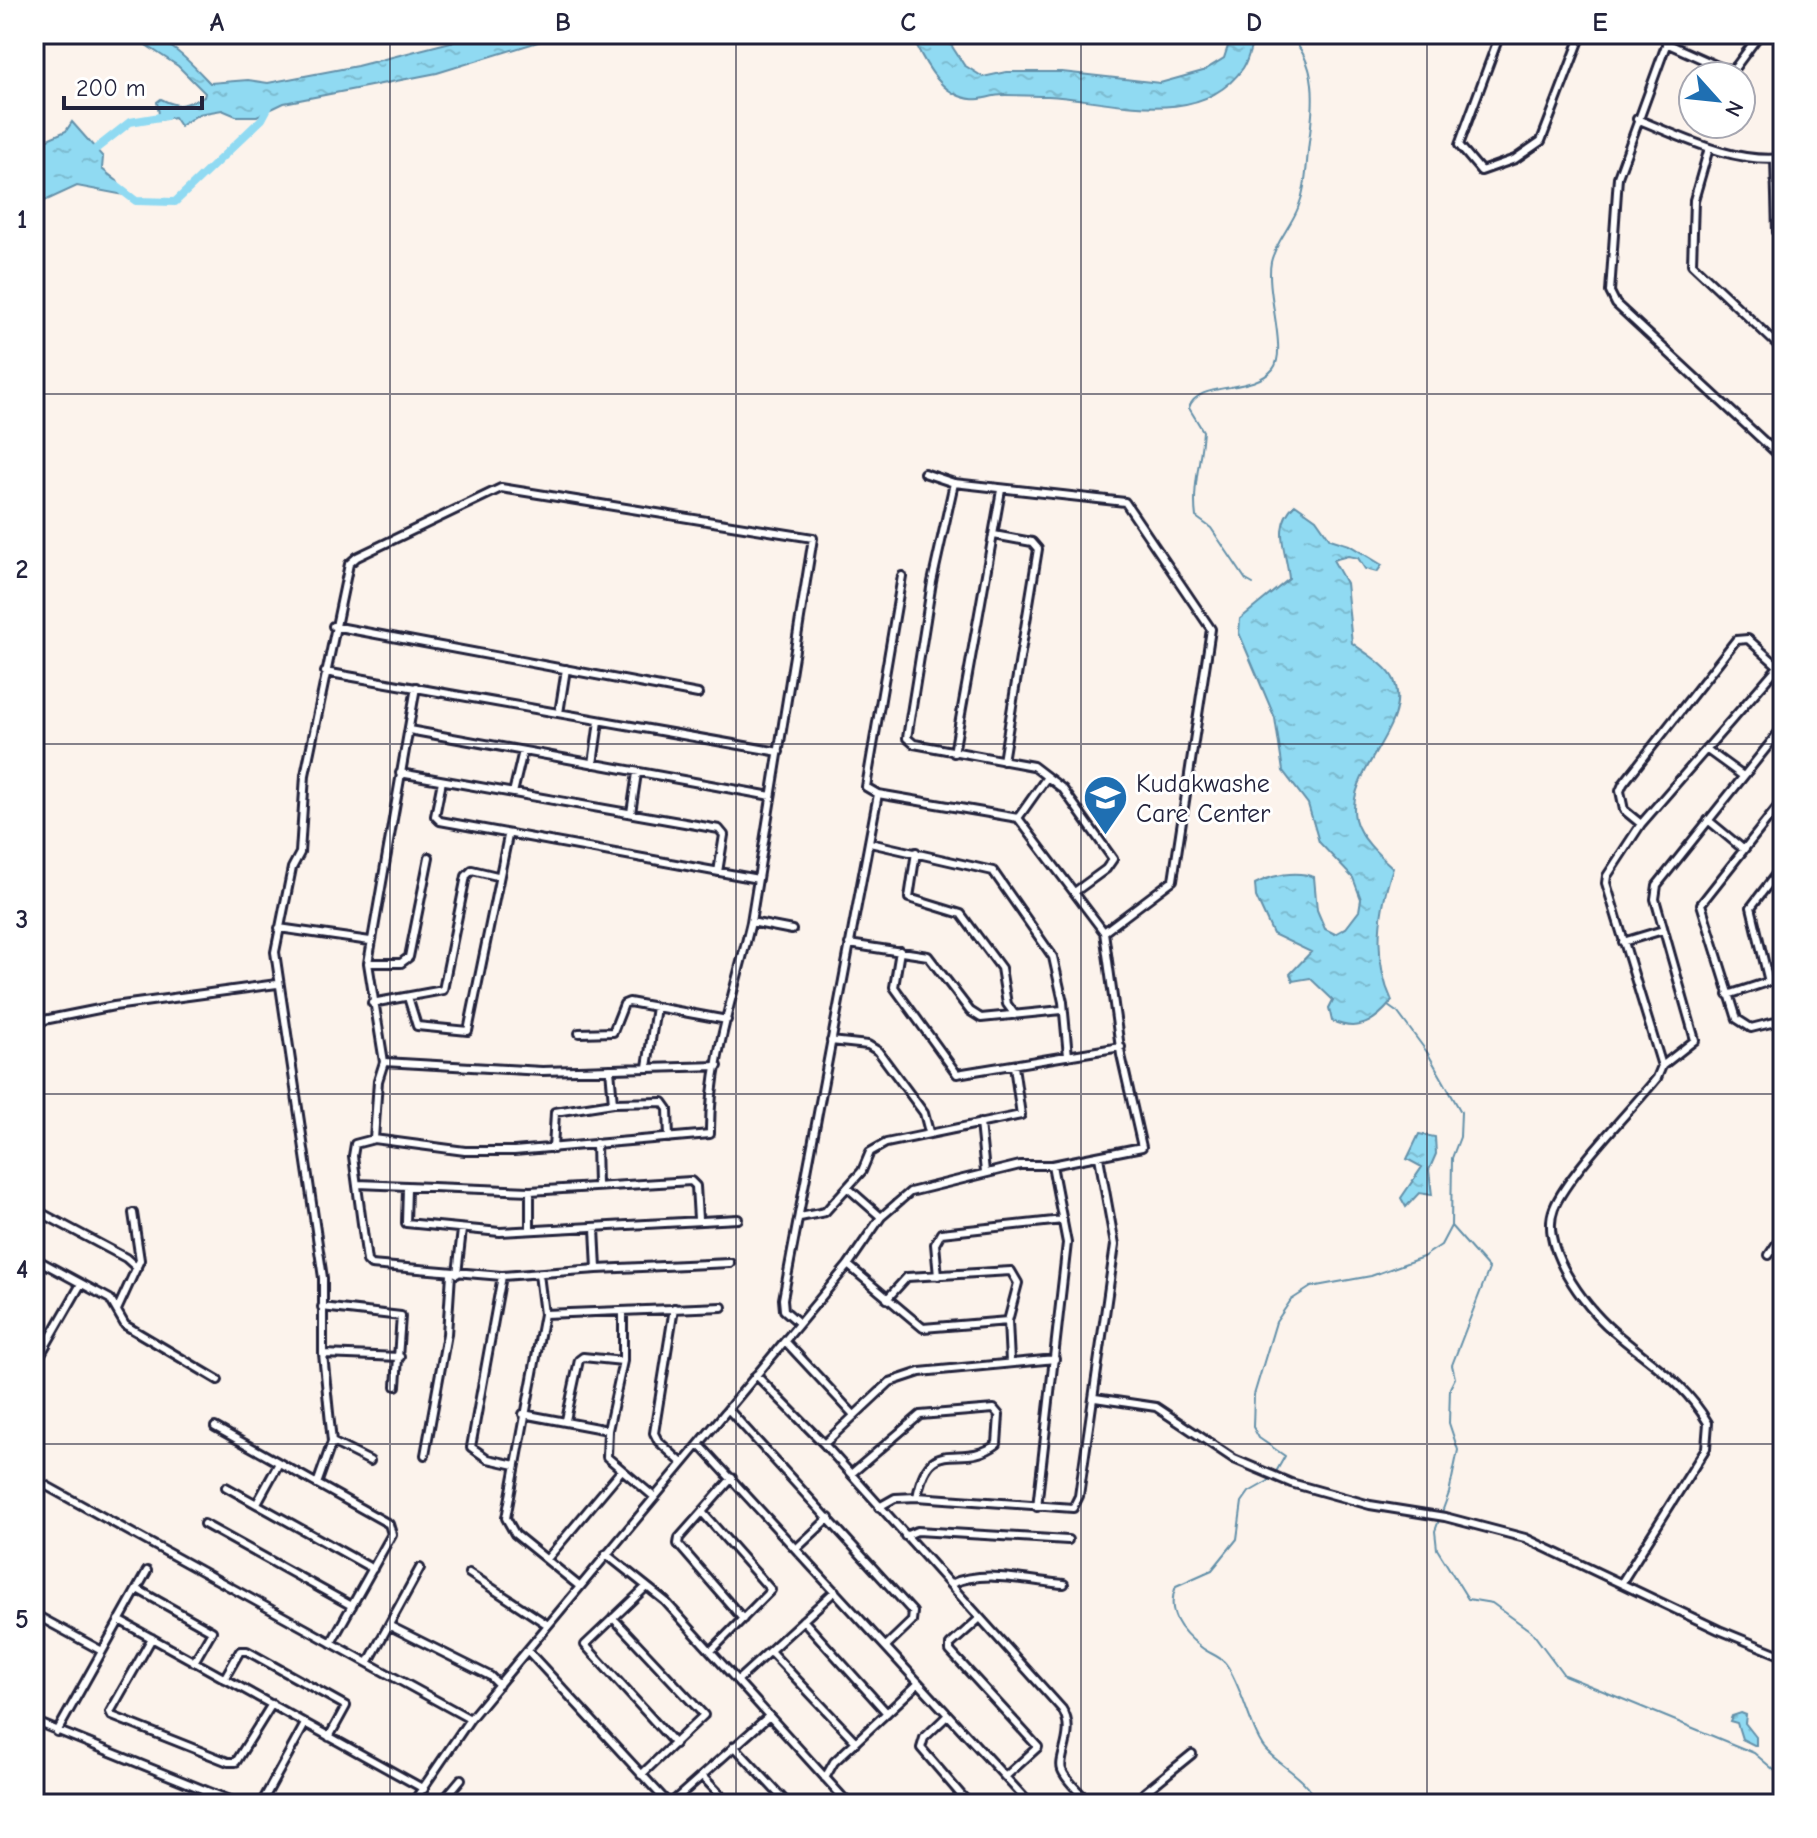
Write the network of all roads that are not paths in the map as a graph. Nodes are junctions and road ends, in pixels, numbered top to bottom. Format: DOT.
graph roads {
  1 [pos="1500,34"];
  2 [pos="1582,34"];
  3 [pos="1670,34"];
  4 [pos="1760,34"];
  5 [pos="1666,43"];
  6 [pos="1637,119"];
  7 [pos="1709,148"];
  8 [pos="1779,158"];
  9 [pos="1783,246"];
  10 [pos="1783,350"];
  11 [pos="1783,459"];
  12 [pos="924,473"];
  13 [pos="954,483"];
  14 [pos="1001,490"];
  15 [pos="994,535"];
  16 [pos="902,576"];
  17 [pos="333,626"];
  18 [pos="1781,663"];
  19 [pos="566,669"];
  20 [pos="325,672"];
  21 [pos="416,687"];
  22 [pos="698,694"];
  23 [pos="559,713"];
  24 [pos="599,721"];
  25 [pos="1783,727"];
  26 [pos="409,730"];
  27 [pos="1706,749"];
  28 [pos="523,751"];
  29 [pos="779,752"];
  30 [pos="954,753"];
  31 [pos="1003,761"];
  32 [pos="593,764"];
  33 [pos="400,773"];
  34 [pos="637,773"];
  35 [pos="1743,776"];
  36 [pos="1047,777"];
  37 [pos="442,781"];
  38 [pos="513,793"];
  39 [pos="878,794"];
  40 [pos="771,796"];
  41 [pos="1783,800"];
  42 [pos="631,813"];
  43 [pos="1018,818"];
  44 [pos="1708,820"];
  45 [pos="1641,824"];
  46 [pos="508,836"];
  47 [pos="870,843"];
  48 [pos="1743,849"];
  49 [pos="916,852"];
  50 [pos="429,857"];
  51 [pos="1783,865"];
  52 [pos="718,872"];
  53 [pos="497,876"];
  54 [pos="758,879"];
  55 [pos="1076,891"];
  56 [pos="751,922"];
  57 [pos="279,928"];
  58 [pos="792,930"];
  59 [pos="1663,930"];
  60 [pos="1104,932"];
  61 [pos="370,941"];
  62 [pos="1623,942"];
  63 [pos="849,944"];
  64 [pos="900,951"];
  65 [pos="368,963"];
  66 [pos="1783,977"];
  67 [pos="1769,982"];
  68 [pos="277,984"];
  69 [pos="1728,995"];
  70 [pos="408,997"];
  71 [pos="372,1003"];
  72 [pos="656,1007"];
  73 [pos="1062,1010"];
  74 [pos="1015,1015"];
  75 [pos="727,1020"];
  76 [pos="1783,1020"];
  77 [pos="34,1022"];
  78 [pos="579,1033"];
  79 [pos="831,1041"];
  80 [pos="1121,1047"];
  81 [pos="1068,1056"];
  82 [pos="384,1062"];
  83 [pos="718,1066"];
  84 [pos="1014,1066"];
  85 [pos="1662,1066"];
  86 [pos="647,1067"];
  87 [pos="610,1069"];
  88 [pos="613,1103"];
  89 [pos="980,1123"];
  90 [pos="929,1132"];
  91 [pos="669,1138"];
  92 [pos="374,1139"];
  93 [pos="596,1143"];
  94 [pos="553,1149"];
  95 [pos="1099,1157"];
  96 [pos="1052,1165"];
  97 [pos="985,1172"];
  98 [pos="358,1184"];
  99 [pos="597,1185"];
  100 [pos="407,1188"];
  101 [pos="848,1188"];
  102 [pos="530,1191"];
  103 [pos="34,1209"];
  104 [pos="133,1213"];
  105 [pos="800,1217"];
  106 [pos="881,1217"];
  107 [pos="698,1219"];
  108 [pos="738,1219"];
  109 [pos="1063,1220"];
  110 [pos="595,1228"];
  111 [pos="462,1230"];
  112 [pos="530,1230"];
  113 [pos="1783,1234"];
  114 [pos="1769,1255"];
  115 [pos="34,1258"];
  116 [pos="730,1263"];
  117 [pos="848,1265"];
  118 [pos="137,1268"];
  119 [pos="597,1269"];
  120 [pos="454,1274"];
  121 [pos="539,1274"];
  122 [pos="502,1276"];
  123 [pos="938,1276"];
  124 [pos="81,1284"];
  125 [pos="887,1299"];
  126 [pos="322,1307"];
  127 [pos="722,1307"];
  128 [pos="674,1308"];
  129 [pos="117,1310"];
  130 [pos="623,1312"];
  131 [pos="544,1314"];
  132 [pos="1008,1321"];
  133 [pos="799,1323"];
  134 [pos="785,1341"];
  135 [pos="323,1354"];
  136 [pos="400,1357"];
  137 [pos="1055,1359"];
  138 [pos="623,1361"];
  139 [pos="1010,1362"];
  140 [pos="34,1366"];
  141 [pos="756,1375"];
  142 [pos="218,1380"];
  143 [pos="396,1386"];
  144 [pos="1095,1398"];
  145 [pos="728,1409"];
  146 [pos="523,1414"];
  147 [pos="854,1415"];
  148 [pos="566,1420"];
  149 [pos="215,1427"];
  150 [pos="608,1430"];
  151 [pos="332,1442"];
  152 [pos="699,1444"];
  153 [pos="824,1444"];
  154 [pos="425,1455"];
  155 [pos="370,1461"];
  156 [pos="279,1463"];
  157 [pos="682,1463"];
  158 [pos="515,1465"];
  159 [pos="621,1471"];
  160 [pos="851,1474"];
  161 [pos="732,1478"];
  162 [pos="34,1479"];
  163 [pos="317,1484"];
  164 [pos="226,1487"];
  165 [pos="653,1496"];
  166 [pos="917,1497"];
  167 [pos="257,1503"];
  168 [pos="879,1507"];
  169 [pos="1037,1507"];
  170 [pos="702,1512"];
  171 [pos="829,1518"];
  172 [pos="204,1524"];
  173 [pos="905,1536"];
  174 [pos="1068,1540"];
  175 [pos="797,1548"];
  176 [pos="606,1554"];
  177 [pos="547,1559"];
  178 [pos="420,1568"];
  179 [pos="373,1569"];
  180 [pos="147,1571"];
  181 [pos="469,1573"];
  182 [pos="1622,1582"];
  183 [pos="951,1584"];
  184 [pos="1064,1584"];
  185 [pos="579,1586"];
  186 [pos="646,1587"];
  187 [pos="137,1589"];
  188 [pos="835,1591"];
  189 [pos="352,1606"];
  190 [pos="34,1614"];
  191 [pos="613,1618"];
  192 [pos="980,1618"];
  193 [pos="743,1619"];
  194 [pos="119,1620"];
  195 [pos="803,1620"];
  196 [pos="548,1625"];
  197 [pos="390,1626"];
  198 [pos="152,1638"];
  199 [pos="331,1643"];
  200 [pos="886,1646"];
  201 [pos="712,1650"];
  202 [pos="102,1651"];
  203 [pos="528,1651"];
  204 [pos="770,1651"];
  205 [pos="1783,1656"];
  206 [pos="194,1662"];
  207 [pos="368,1663"];
  208 [pos="224,1679"];
  209 [pos="739,1679"];
  210 [pos="919,1683"];
  211 [pos="499,1685"];
  212 [pos="272,1704"];
  213 [pos="887,1713"];
  214 [pos="948,1715"];
  215 [pos="769,1716"];
  216 [pos="470,1719"];
  217 [pos="34,1721"];
  218 [pos="305,1724"];
  219 [pos="57,1732"];
  220 [pos="329,1737"];
  221 [pos="856,1742"];
  222 [pos="675,1744"];
  223 [pos="734,1746"];
  224 [pos="1192,1754"];
  225 [pos="641,1775"];
  226 [pos="702,1776"];
  227 [pos="1005,1777"];
  228 [pos="825,1778"];
  229 [pos="461,1779"];
  230 [pos="424,1789"];
  231 [pos="207,1791"];
  232 [pos="195,1804"];
  233 [pos="241,1804"];
  234 [pos="261,1804"];
  235 [pos="412,1804"];
  236 [pos="440,1804"];
  237 [pos="669,1804"];
  238 [pos="729,1804"];
  239 [pos="788,1804"];
  240 [pos="849,1804"];
  241 [pos="969,1804"];
  242 [pos="1030,1804"];
  243 [pos="1090,1804"];
  244 [pos="1146,1804"];
  1 -- 2 [label="street"];
  3 -- 5 [label="street"];
  4 -- 5 [label="street"];
  5 -- 6 [label="street"];
  6 -- 7 [label="street"];
  6 -- 11 [label="street"];
  7 -- 8 [label="street"];
  7 -- 10 [label="street"];
  8 -- 9 [label="street"];
  12 -- 13 [label="street"];
  13 -- 14 [label="street"];
  13 -- 30 [label="street"];
  14 -- 15 [label="street"];
  14 -- 60 [label="street"];
  15 -- 30 [label="street"];
  15 -- 31 [label="street"];
  16 -- 39 [label="street"];
  17 -- 19 [label="street"];
  17 -- 20 [label="street"];
  17 -- 29 [label="street"];
  18 -- 27 [label="street"];
  18 -- 45 [label="street"];
  19 -- 22 [label="street"];
  19 -- 23 [label="street"];
  20 -- 21 [label="street"];
  20 -- 57 [label="street"];
  21 -- 23 [label="street"];
  21 -- 26 [label="street"];
  23 -- 24 [label="street"];
  24 -- 29 [label="street"];
  24 -- 32 [label="street"];
  25 -- 35 [label="street"];
  26 -- 28 [label="street"];
  26 -- 33 [label="street"];
  27 -- 35 [label="street"];
  27 -- 45 [label="street"];
  28 -- 32 [label="street"];
  28 -- 38 [label="street"];
  29 -- 40 [label="street"];
  30 -- 31 [label="street"];
  31 -- 36 [label="street"];
  32 -- 34 [label="street"];
  33 -- 37 [label="street"];
  33 -- 61 [label="street"];
  34 -- 40 [label="street"];
  34 -- 42 [label="street"];
  35 -- 44 [label="street"];
  36 -- 43 [label="street"];
  36 -- 55 [label="street"];
  37 -- 38 [label="street"];
  37 -- 46 [label="street"];
  38 -- 42 [label="street"];
  39 -- 43 [label="street"];
  39 -- 47 [label="street"];
  40 -- 54 [label="street"];
  41 -- 48 [label="street"];
  42 -- 52 [label="street"];
  43 -- 55 [label="street"];
  44 -- 48 [label="street"];
  44 -- 59 [label="street"];
  45 -- 62 [label="street"];
  46 -- 52 [label="street"];
  46 -- 53 [label="street"];
  47 -- 49 [label="street"];
  47 -- 63 [label="street"];
  48 -- 69 [label="street"];
  49 -- 73 [label="street"];
  49 -- 74 [label="street"];
  50 -- 65 [label="street"];
  51 -- 67 [label="street"];
  52 -- 54 [label="street"];
  53 -- 70 [label="street"];
  53 -- 70 [label="street"];
  54 -- 56 [label="street"];
  55 -- 60 [label="street"];
  56 -- 58 [label="street"];
  56 -- 75 [label="street"];
  57 -- 61 [label="street"];
  57 -- 68 [label="street"];
  59 -- 62 [label="street"];
  59 -- 85 [label="street"];
  60 -- 80 [label="street"];
  61 -- 65 [label="street"];
  62 -- 85 [label="street"];
  63 -- 64 [label="street"];
  63 -- 79 [label="street"];
  64 -- 74 [label="street"];
  64 -- 84 [label="street"];
  65 -- 71 [label="street"];
  66 -- 67 [label="street"];
  67 -- 69 [label="street"];
  68 -- 77 [label="street"];
  68 -- 126 [label="street"];
  69 -- 76 [label="street"];
  70 -- 71 [label="street"];
  71 -- 82 [label="street"];
  72 -- 75 [label="street"];
  72 -- 78 [label="street"];
  72 -- 86 [label="street"];
  73 -- 74 [label="street"];
  73 -- 81 [label="street"];
  75 -- 83 [label="street"];
  79 -- 90 [label="street"];
  79 -- 105 [label="street"];
  80 -- 81 [label="street"];
  80 -- 95 [label="street"];
  81 -- 84 [label="street"];
  82 -- 87 [label="street"];
  82 -- 92 [label="street"];
  83 -- 86 [label="street"];
  83 -- 91 [label="street"];
  84 -- 89 [label="street"];
  85 -- 182 [label="street"];
  86 -- 87 [label="street"];
  87 -- 88 [label="street"];
  88 -- 91 [label="street"];
  88 -- 94 [label="street"];
  89 -- 90 [label="street"];
  89 -- 97 [label="street"];
  90 -- 101 [label="street"];
  91 -- 93 [label="street"];
  92 -- 94 [label="street"];
  92 -- 98 [label="street"];
  93 -- 94 [label="street"];
  93 -- 99 [label="street"];
  95 -- 96 [label="street"];
  95 -- 144 [label="street"];
  96 -- 97 [label="street"];
  96 -- 109 [label="street"];
  97 -- 106 [label="street"];
  98 -- 100 [label="street"];
  98 -- 120 [label="street"];
  99 -- 102 [label="street"];
  99 -- 107 [label="street"];
  100 -- 102 [label="street"];
  100 -- 111 [label="street"];
  101 -- 105 [label="street"];
  101 -- 106 [label="street"];
  102 -- 112 [label="street"];
  103 -- 118 [label="street"];
  104 -- 118 [label="street"];
  105 -- 133 [label="street"];
  106 -- 117 [label="street"];
  107 -- 108 [label="street"];
  107 -- 110 [label="street"];
  109 -- 123 [label="street"];
  109 -- 137 [label="street"];
  110 -- 112 [label="street"];
  110 -- 119 [label="street"];
  111 -- 112 [label="street"];
  111 -- 120 [label="street"];
  113 -- 114 [label="street"];
  115 -- 124 [label="street"];
  116 -- 119 [label="street"];
  117 -- 125 [label="street"];
  117 -- 133 [label="street"];
  118 -- 129 [label="street"];
  119 -- 121 [label="street"];
  120 -- 122 [label="street"];
  120 -- 154 [label="street"];
  121 -- 122 [label="street"];
  121 -- 131 [label="street"];
  122 -- 158 [label="street"];
  123 -- 125 [label="street"];
  123 -- 132 [label="street"];
  124 -- 129 [label="street"];
  124 -- 140 [label="street"];
  125 -- 132 [label="street"];
  126 -- 135 [label="street"];
  126 -- 136 [label="street"];
  127 -- 128 [label="street"];
  128 -- 130 [label="street"];
  128 -- 157 [label="street"];
  129 -- 142 [label="street"];
  130 -- 131 [label="street"];
  130 -- 138 [label="street"];
  131 -- 146 [label="street"];
  132 -- 139 [label="street"];
  133 -- 134 [label="street"];
  134 -- 141 [label="street"];
  134 -- 147 [label="street"];
  135 -- 136 [label="street"];
  135 -- 151 [label="street"];
  136 -- 143 [label="street"];
  137 -- 139 [label="street"];
  137 -- 169 [label="street"];
  138 -- 148 [label="street"];
  138 -- 150 [label="street"];
  139 -- 147 [label="street"];
  141 -- 145 [label="street"];
  141 -- 153 [label="street"];
  144 -- 169 [label="street"];
  144 -- 182 [label="street"];
  145 -- 152 [label="street"];
  145 -- 171 [label="street"];
  146 -- 148 [label="street"];
  146 -- 158 [label="street"];
  147 -- 153 [label="street"];
  148 -- 150 [label="street"];
  149 -- 156 [label="street"];
  150 -- 159 [label="street"];
  151 -- 155 [label="street"];
  151 -- 163 [label="street"];
  152 -- 157 [label="street"];
  152 -- 161 [label="street"];
  153 -- 160 [label="street"];
  156 -- 163 [label="street"];
  156 -- 167 [label="street"];
  157 -- 165 [label="street"];
  158 -- 177 [label="street"];
  159 -- 165 [label="street"];
  159 -- 177 [label="street"];
  160 -- 166 [label="street"];
  160 -- 168 [label="street"];
  161 -- 170 [label="street"];
  161 -- 175 [label="street"];
  162 -- 199 [label="street"];
  163 -- 179 [label="street"];
  164 -- 167 [label="street"];
  165 -- 176 [label="street"];
  166 -- 168 [label="street"];
  166 -- 169 [label="street"];
  167 -- 179 [label="street"];
  168 -- 173 [label="street"];
  170 -- 193 [label="street"];
  170 -- 193 [label="street"];
  171 -- 175 [label="street"];
  171 -- 200 [label="street"];
  172 -- 189 [label="street"];
  173 -- 174 [label="street"];
  173 -- 183 [label="street"];
  175 -- 188 [label="street"];
  176 -- 185 [label="street"];
  176 -- 186 [label="street"];
  177 -- 185 [label="street"];
  178 -- 197 [label="street"];
  179 -- 189 [label="street"];
  180 -- 187 [label="street"];
  181 -- 196 [label="street"];
  182 -- 205 [label="street"];
  183 -- 184 [label="street"];
  183 -- 192 [label="street"];
  185 -- 196 [label="street"];
  186 -- 191 [label="street"];
  186 -- 201 [label="street"];
  187 -- 194 [label="street"];
  187 -- 206 [label="street"];
  188 -- 195 [label="street"];
  188 -- 200 [label="street"];
  189 -- 199 [label="street"];
  190 -- 202 [label="street"];
  191 -- 222 [label="street"];
  191 -- 222 [label="street"];
  192 -- 227 [label="street"];
  192 -- 243 [label="street"];
  193 -- 201 [label="street"];
  194 -- 198 [label="street"];
  194 -- 202 [label="street"];
  195 -- 204 [label="street"];
  195 -- 213 [label="street"];
  196 -- 203 [label="street"];
  197 -- 207 [label="street"];
  197 -- 211 [label="street"];
  198 -- 206 [label="street"];
  198 -- 212 [label="street"];
  199 -- 207 [label="street"];
  200 -- 210 [label="street"];
  201 -- 209 [label="street"];
  202 -- 219 [label="street"];
  203 -- 211 [label="street"];
  203 -- 225 [label="street"];
  204 -- 209 [label="street"];
  204 -- 221 [label="street"];
  206 -- 208 [label="street"];
  207 -- 216 [label="street"];
  208 -- 212 [label="street"];
  208 -- 220 [label="street"];
  209 -- 215 [label="street"];
  210 -- 213 [label="street"];
  210 -- 214 [label="street"];
  211 -- 216 [label="street"];
  212 -- 218 [label="street"];
  213 -- 221 [label="street"];
  214 -- 227 [label="street"];
  214 -- 241 [label="street"];
  215 -- 223 [label="street"];
  215 -- 228 [label="street"];
  216 -- 230 [label="street"];
  217 -- 219 [label="street"];
  218 -- 220 [label="street"];
  218 -- 234 [label="street"];
  219 -- 231 [label="street"];
  220 -- 230 [label="street"];
  221 -- 228 [label="street"];
  222 -- 225 [label="street"];
  223 -- 226 [label="street"];
  223 -- 239 [label="street"];
  224 -- 244 [label="street"];
  225 -- 237 [label="street"];
  226 -- 237 [label="street"];
  226 -- 238 [label="street"];
  227 -- 242 [label="street"];
  228 -- 240 [label="street"];
  229 -- 236 [label="street"];
  230 -- 235 [label="street"];
  231 -- 232 [label="street"];
  231 -- 233 [label="street"];
}
